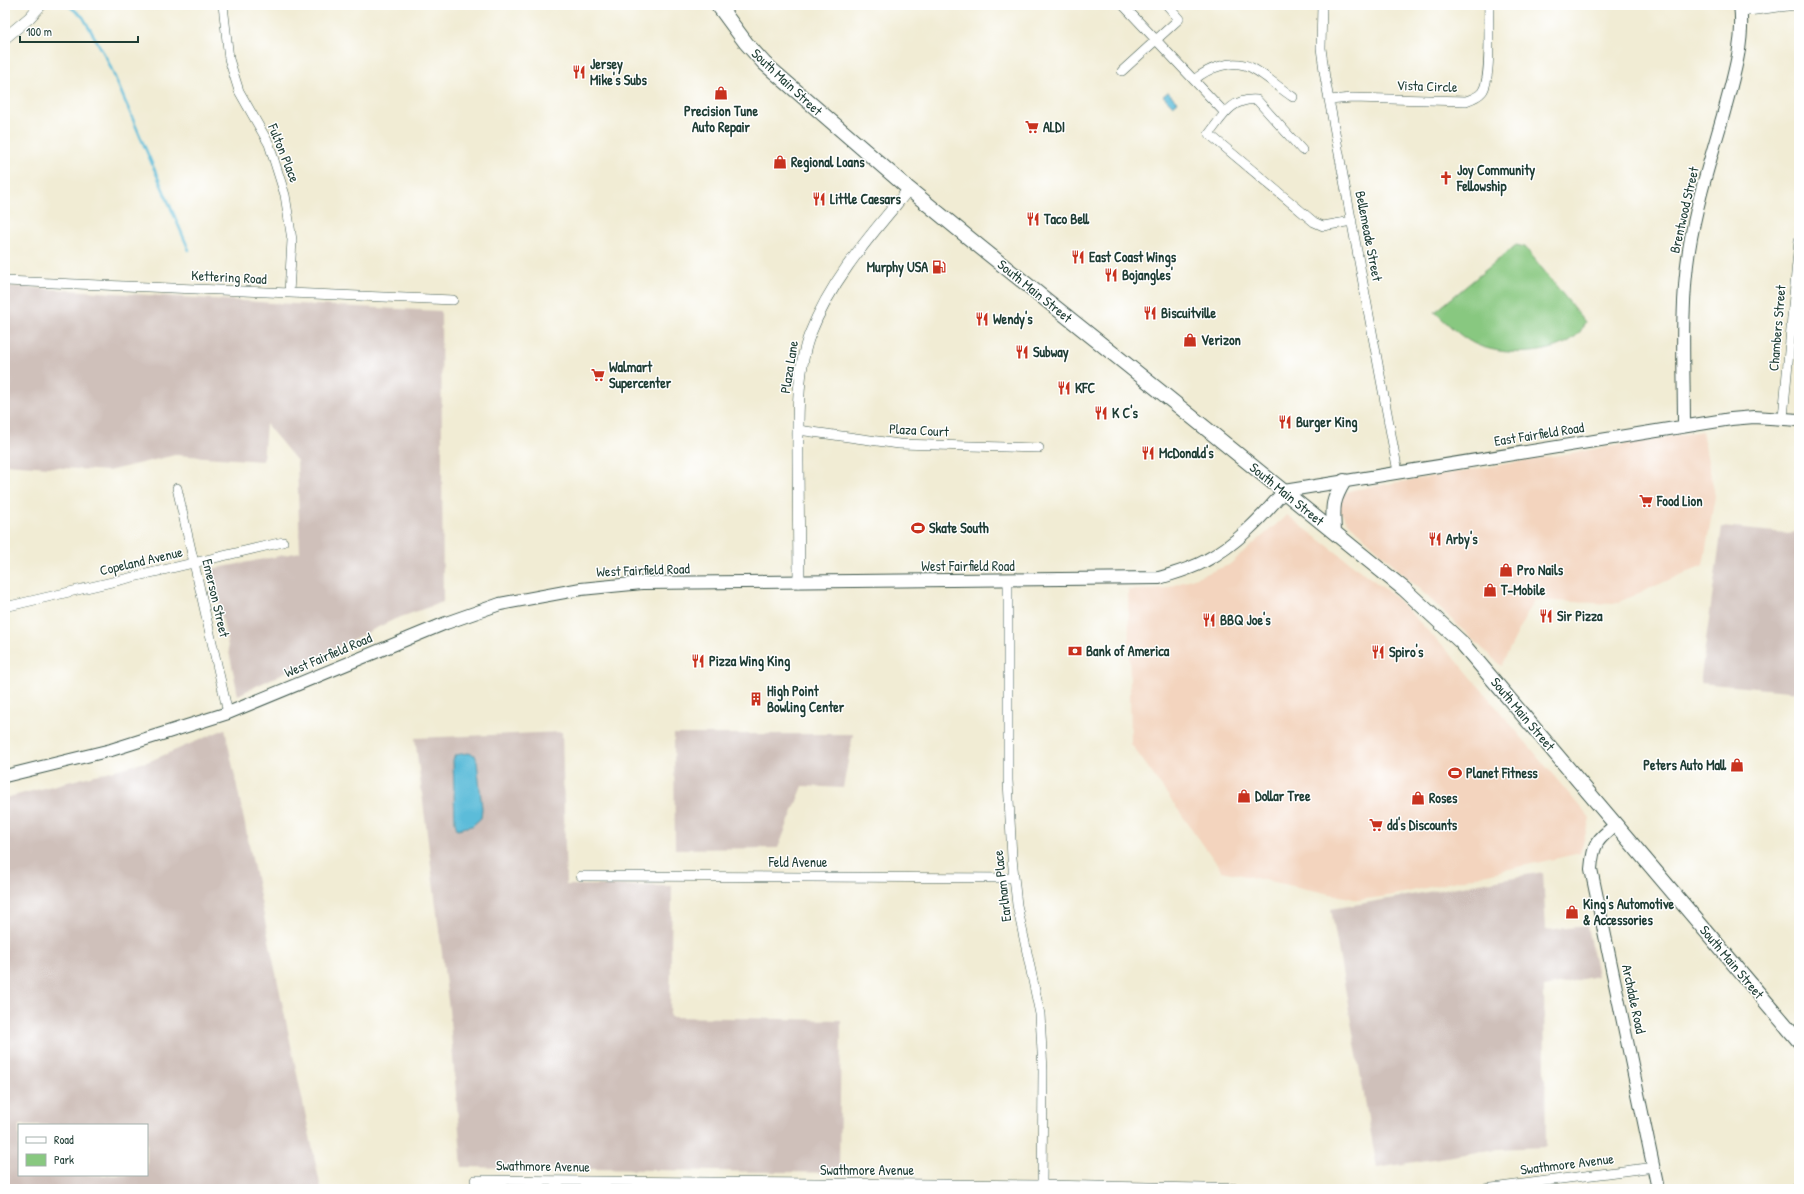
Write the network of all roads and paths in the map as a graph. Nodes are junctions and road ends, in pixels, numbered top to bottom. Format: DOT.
graph roads {
  1 [pos="40,5"];
  2 [pos="223,5"];
  3 [pos="718,5"];
  4 [pos="1123,5"];
  5 [pos="1167,5"];
  6 [pos="1322,5"];
  7 [pos="1489,5"];
  8 [pos="1795,5"];
  9 [pos="1741,9"];
  10 [pos="5,38"];
  11 [pos="1155,40"];
  12 [pos="1122,71"];
  13 [pos="1194,80"];
  14 [pos="1293,97"];
  15 [pos="1329,100"];
  16 [pos="1225,113"];
  17 [pos="1302,150"];
  18 [pos="909,189"];
  19 [pos="1352,221"];
  20 [pos="1799,240"];
  21 [pos="5,281"];
  22 [pos="289,294"];
  23 [pos="453,300"];
  24 [pos="1783,418"];
  25 [pos="1799,420"];
  26 [pos="1684,426"];
  27 [pos="798,430"];
  28 [pos="1040,448"];
  29 [pos="1398,472"];
  30 [pos="1344,481"];
  31 [pos="177,488"];
  32 [pos="1284,491"];
  33 [pos="1334,532"];
  34 [pos="283,542"];
  35 [pos="194,563"];
  36 [pos="1008,581"];
  37 [pos="799,582"];
  38 [pos="5,607"];
  39 [pos="228,713"];
  40 [pos="5,776"];
  41 [pos="1616,825"];
  42 [pos="581,876"];
  43 [pos="1014,878"];
  44 [pos="1799,1041"];
  45 [pos="1654,1168"];
  46 [pos="475,1180"];
  47 [pos="1042,1185"];
  48 [pos="1799,1187"];
  49 [pos="1258,1189"];
  50 [pos="1484,1189"];
  51 [pos="1658,1189"];
  52 [pos="1791,1189"];
  1 -- 10 [label="street"];
  2 -- 22 [label="street, Fulton Place"];
  3 -- 18 [label="main road, South Main Street"];
  4 -- 11 [label="street"];
  5 -- 11 [label="street"];
  6 -- 15 [label="street, Bellemeade Street"];
  7 -- 15 [label="street, Vista Circle"];
  8 -- 9 [label="street"];
  9 -- 26 [label="main road, Brentwood Street"];
  11 -- 12 [label="street"];
  11 -- 13 [label="street"];
  13 -- 14 [label="street"];
  13 -- 16 [label="street"];
  15 -- 19 [label="street, Bellemeade Street"];
  16 -- 17 [label="street"];
  16 -- 19 [label="street"];
  18 -- 27 [label="street, Plaza Lane"];
  18 -- 32 [label="main road, South Main Street"];
  19 -- 29 [label="street, Bellemeade Street"];
  20 -- 24 [label="street, Chambers Street"];
  21 -- 22 [label="street, Kettering Road"];
  22 -- 23 [label="street, Kettering Road"];
  24 -- 25 [label="main road, East Fairfield Road"];
  24 -- 26 [label="main road, East Fairfield Road"];
  26 -- 29 [label="main road, East Fairfield Road"];
  27 -- 28 [label="street, Plaza Court"];
  27 -- 37 [label="street, Plaza Lane"];
  29 -- 30 [label="main road, East Fairfield Road"];
  30 -- 32 [label="main road, East Fairfield Road"];
  30 -- 33 [label="main road"];
  31 -- 35 [label="street, Emerson Street"];
  32 -- 33 [label="main road, South Main Street"];
  32 -- 36 [label="main road, West Fairfield Road"];
  33 -- 41 [label="main road, South Main Street"];
  34 -- 35 [label="street, Copeland Avenue"];
  35 -- 38 [label="street, Copeland Avenue"];
  35 -- 39 [label="street, Emerson Street"];
  36 -- 37 [label="main road, West Fairfield Road"];
  36 -- 43 [label="street, Earlham Place"];
  37 -- 39 [label="main road, West Fairfield Road"];
  39 -- 40 [label="main road, West Fairfield Road"];
  41 -- 44 [label="main road, South Main Street"];
  41 -- 45 [label="main road, Archdale Road"];
  42 -- 43 [label="street, Feld Avenue"];
  43 -- 47 [label="street, Earlham Place"];
  45 -- 50 [label="street, Swathmore Avenue"];
  45 -- 51 [label="main road, Archdale Road"];
  46 -- 47 [label="street, Swathmore Avenue"];
  47 -- 49 [label="street, Swathmore Avenue"];
  48 -- 52 [label="street"];
}
